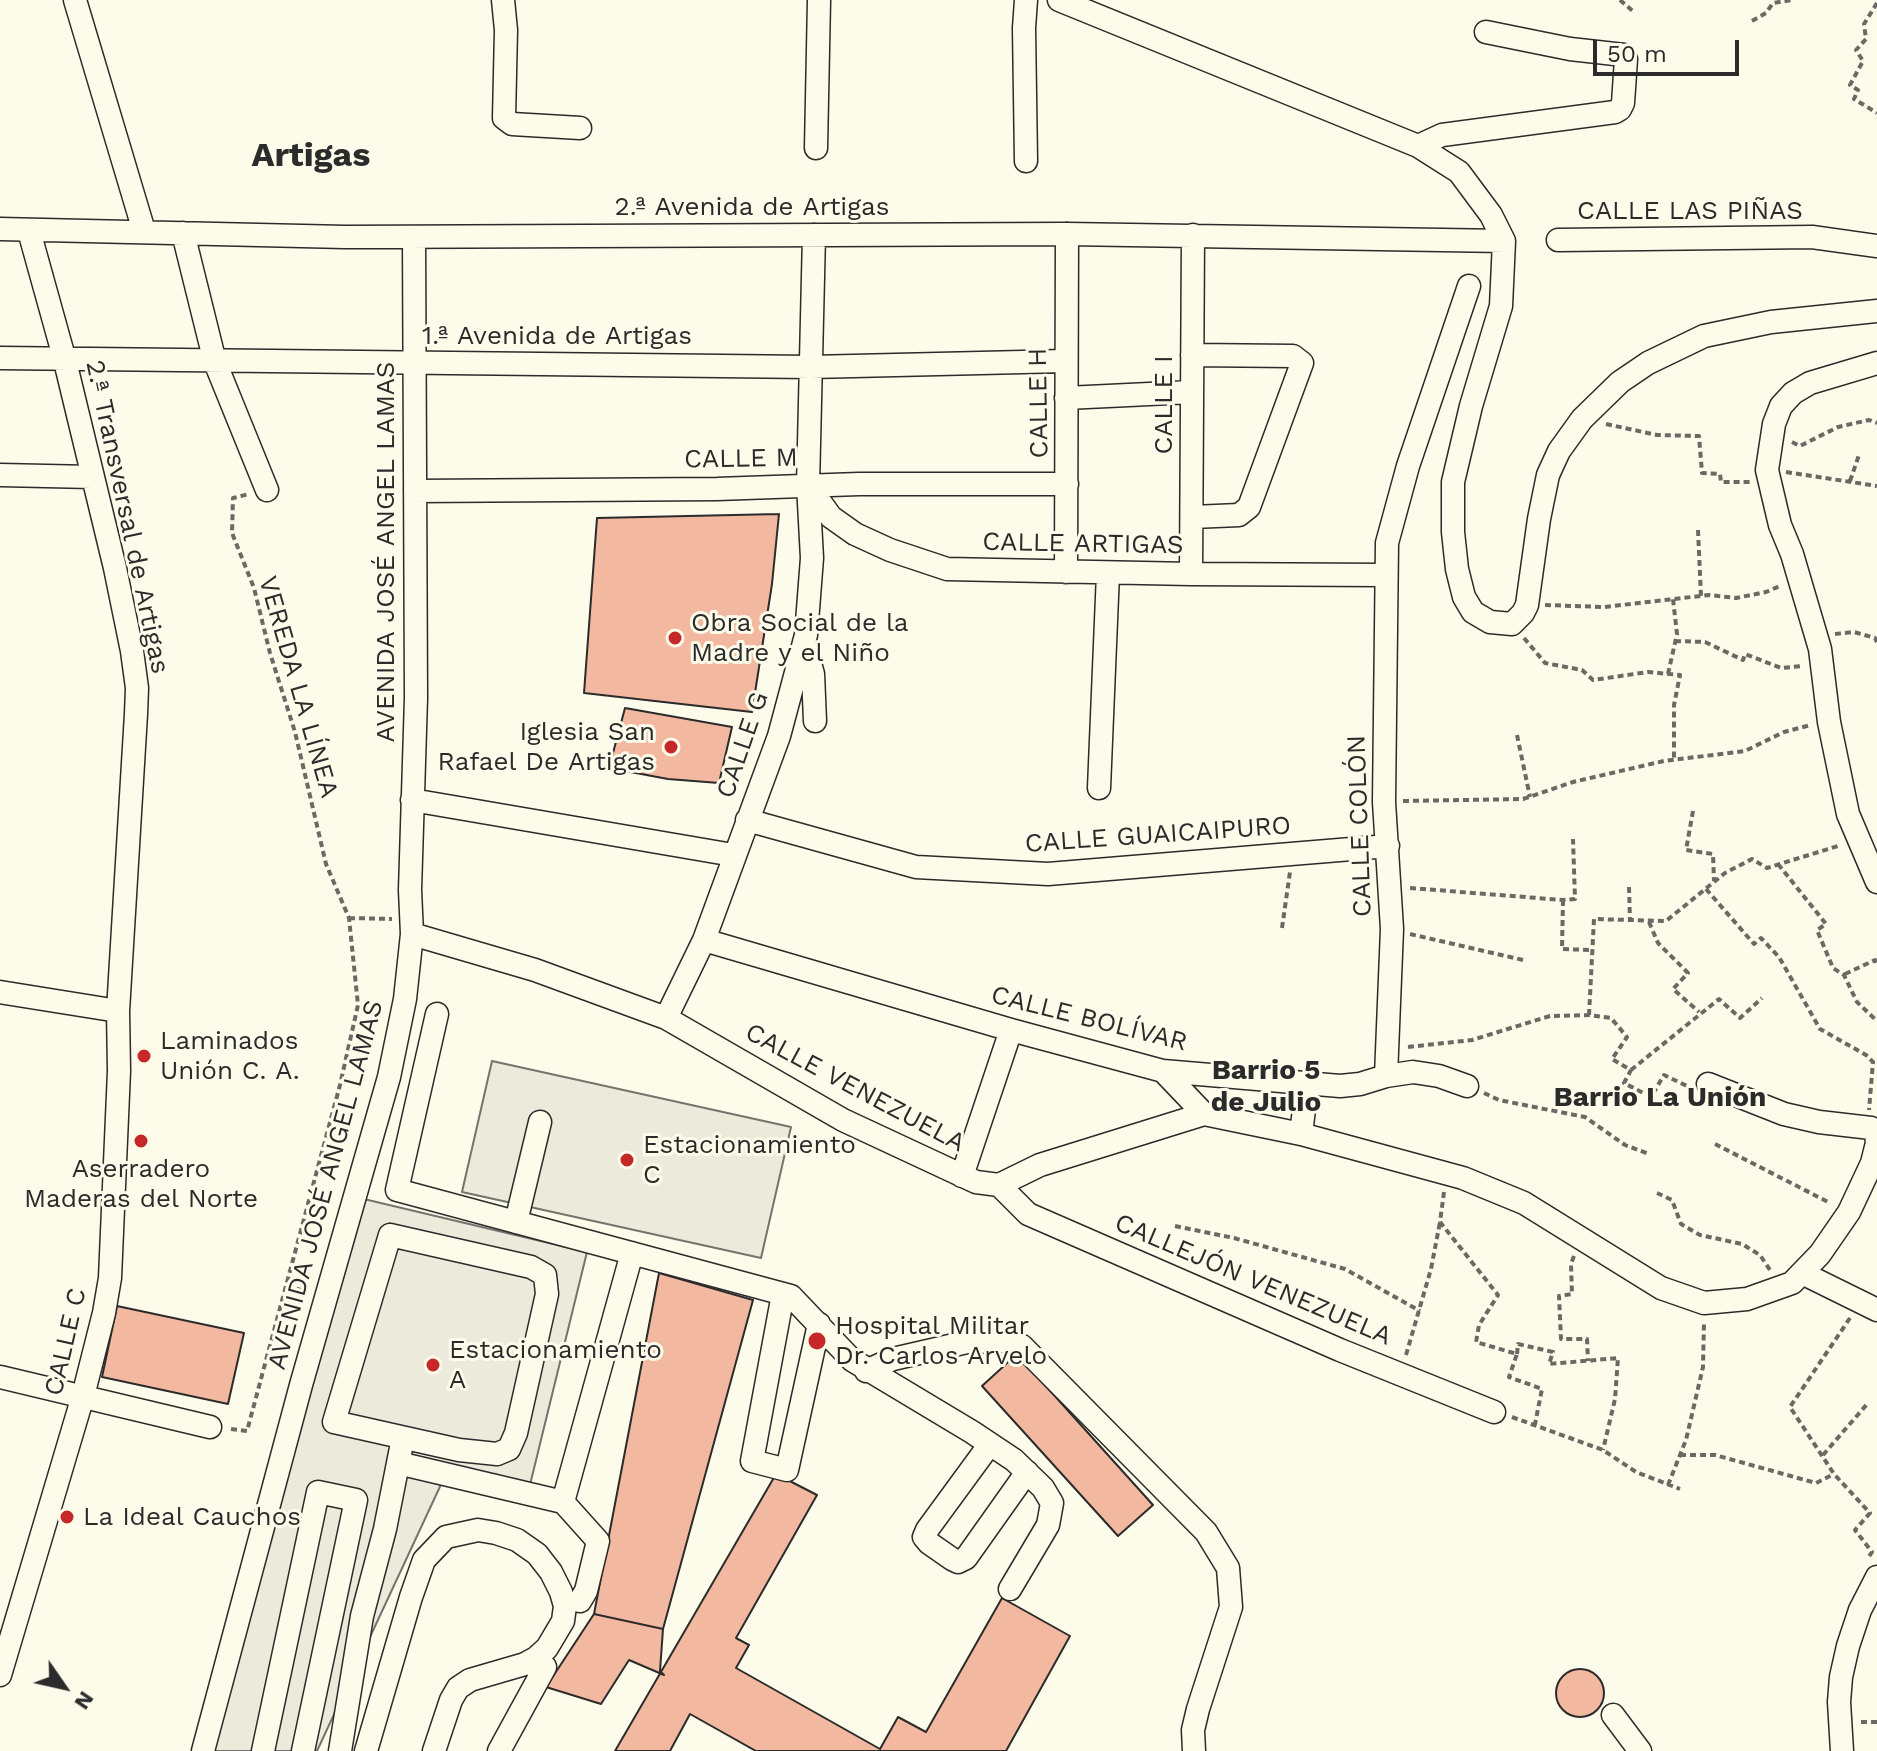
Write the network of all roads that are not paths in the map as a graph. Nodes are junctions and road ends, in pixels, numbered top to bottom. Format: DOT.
graph roads {
  1 [pos="75,0"];
  2 [pos="503,0"];
  3 [pos="819,0"];
  4 [pos="1014,0"];
  5 [pos="1028,0"];
  6 [pos="1059,0"];
  7 [pos="1486,32"];
  8 [pos="580,128"];
  9 [pos="1418,146"];
  10 [pos="816,148"];
  11 [pos="1026,161"];
  12 [pos="0,229"];
  13 [pos="29,231"];
  14 [pos="144,231"];
  15 [pos="183,233"];
  16 [pos="1067,234"];
  17 [pos="814,235"];
  18 [pos="1193,235"];
  19 [pos="414,237"];
  20 [pos="1558,240"];
  21 [pos="1504,241"];
  22 [pos="1877,246"];
  23 [pos="1469,286"];
  24 [pos="1877,311"];
  25 [pos="1192,355"];
  26 [pos="64,357"];
  27 [pos="0,358"];
  28 [pos="1065,361"];
  29 [pos="215,362"];
  30 [pos="414,363"];
  31 [pos="1877,363"];
  32 [pos="811,367"];
  33 [pos="1191,392"];
  34 [pos="1066,398"];
  35 [pos="0,475"];
  36 [pos="92,477"];
  37 [pos="1067,484"];
  38 [pos="808,485"];
  39 [pos="267,490"];
  40 [pos="415,491"];
  41 [pos="1193,517"];
  42 [pos="1066,572"];
  43 [pos="1108,573"];
  44 [pos="1191,574"];
  45 [pos="1385,575"];
  46 [pos="804,641"];
  47 [pos="815,721"];
  48 [pos="1099,788"];
  49 [pos="412,800"];
  50 [pos="747,820"];
  51 [pos="1388,846"];
  52 [pos="733,855"];
  53 [pos="1877,882"];
  54 [pos="411,927"];
  55 [pos="704,940"];
  56 [pos="0,992"];
  57 [pos="118,1011"];
  58 [pos="437,1014"];
  59 [pos="666,1018"];
  60 [pos="1011,1030"];
  61 [pos="1163,1071"];
  62 [pos="1386,1076"];
  63 [pos="1708,1084"];
  64 [pos="1307,1085"];
  65 [pos="1467,1086"];
  66 [pos="1204,1114"];
  67 [pos="540,1122"];
  68 [pos="1301,1134"];
  69 [pos="1877,1143"];
  70 [pos="962,1176"];
  71 [pos="999,1185"];
  72 [pos="516,1222"];
  73 [pos="632,1253"];
  74 [pos="1802,1273"];
  75 [pos="783,1294"];
  76 [pos="1868,1306"];
  77 [pos="819,1324"];
  78 [pos="866,1371"];
  79 [pos="0,1377"];
  80 [pos="83,1396"];
  81 [pos="1494,1412"];
  82 [pos="210,1427"];
  83 [pos="403,1438"];
  84 [pos="990,1444"];
  85 [pos="398,1463"];
  86 [pos="1027,1472"];
  87 [pos="563,1502"];
  88 [pos="1872,1569"];
  89 [pos="1010,1589"];
  90 [pos="580,1601"];
  91 [pos="332,1613"];
  92 [pos="362,1616"];
  93 [pos="545,1667"];
  94 [pos="0,1675"];
  95 [pos="1613,1715"];
  96 [pos="203,1751"];
  97 [pos="263,1751"];
  98 [pos="303,1751"];
  99 [pos="340,1751"];
  100 [pos="366,1751"];
  101 [pos="434,1751"];
  102 [pos="499,1751"];
  103 [pos="1194,1751"];
  104 [pos="1640,1751"];
  105 [pos="1842,1751"];
  1 -- 14 [label="street"];
  2 -- 8 [label="street"];
  3 -- 10 [label="street"];
  4 -- 5 [label="street"];
  5 -- 11 [label="street"];
  6 -- 9 [label="street"];
  7 -- 9 [label="street"];
  9 -- 21 [label="street"];
  12 -- 13 [label="street, 2.ª Avenida de Artigas"];
  13 -- 14 [label="street, 2.ª Avenida de Artigas"];
  13 -- 26 [label="street, 2.ª Transversal de Artigas"];
  14 -- 15 [label="street, 2.ª Avenida de Artigas"];
  15 -- 19 [label="street, 2.ª Avenida de Artigas"];
  15 -- 29 [label="street"];
  16 -- 17 [label="street, 2.ª Avenida de Artigas"];
  16 -- 18 [label="street, 2.ª Avenida de Artigas"];
  16 -- 28 [label="street, CALLE H"];
  17 -- 19 [label="street, 2.ª Avenida de Artigas"];
  17 -- 32 [label="street, CALLE G"];
  18 -- 21 [label="street, 2.ª Avenida de Artigas"];
  18 -- 25 [label="street, CALLE I"];
  19 -- 30 [label="street, AVENIDA JOSÉ ANGEL LAMAS"];
  20 -- 22 [label="street, CALLE LAS PIÑAS"];
  21 -- 24 [label="street"];
  23 -- 45 [label="street, CALLE COLÓN"];
  25 -- 33 [label="street, CALLE I"];
  25 -- 41 [label="street"];
  26 -- 27 [label="street, 1.ª Avenida de Artigas"];
  26 -- 29 [label="street, 1.ª Avenida de Artigas"];
  26 -- 36 [label="street, 2.ª Transversal de Artigas"];
  28 -- 32 [label="street, 1.ª Avenida de Artigas"];
  28 -- 34 [label="street, CALLE H"];
  29 -- 30 [label="street, 1.ª Avenida de Artigas"];
  29 -- 39 [label="street"];
  30 -- 32 [label="street, 1.ª Avenida de Artigas"];
  30 -- 40 [label="street, AVENIDA JOSÉ ANGEL LAMAS"];
  31 -- 53 [label="street"];
  32 -- 38 [label="street, CALLE G"];
  33 -- 34 [label="street"];
  33 -- 41 [label="street, CALLE I"];
  34 -- 37 [label="street, CALLE H"];
  35 -- 36 [label="street"];
  36 -- 57 [label="street, 2.ª Transversal de Artigas"];
  37 -- 38 [label="street, CALLE M"];
  37 -- 42 [label="street, CALLE H"];
  38 -- 40 [label="street, CALLE M"];
  38 -- 42 [label="street, CALLE ARTIGAS"];
  38 -- 46 [label="street, CALLE G"];
  40 -- 49 [label="street, AVENIDA JOSÉ ANGEL LAMAS"];
  41 -- 44 [label="street, CALLE I"];
  42 -- 43 [label="street, CALLE ARTIGAS"];
  43 -- 44 [label="street, CALLE ARTIGAS"];
  43 -- 48 [label="street"];
  44 -- 45 [label="street, CALLE ARTIGAS"];
  45 -- 51 [label="street, CALLE COLÓN"];
  46 -- 47 [label="street"];
  46 -- 50 [label="street, CALLE G"];
  49 -- 52 [label="street"];
  49 -- 54 [label="street, AVENIDA JOSÉ ANGEL LAMAS"];
  50 -- 51 [label="street, CALLE GUAICAIPURO"];
  50 -- 52 [label="street, CALLE G"];
  51 -- 62 [label="street, CALLE COLÓN"];
  52 -- 55 [label="street, CALLE G"];
  54 -- 59 [label="street, CALLE VENEZUELA"];
  54 -- 96 [label="street, AVENIDA JOSÉ ANGEL LAMAS"];
  55 -- 59 [label="street, CALLE G"];
  55 -- 60 [label="street, CALLE BOLÍVAR"];
  56 -- 57 [label="street"];
  57 -- 80 [label="street, CALLE C"];
  58 -- 72 [label="street"];
  59 -- 70 [label="street, CALLE VENEZUELA"];
  60 -- 61 [label="street, CALLE BOLÍVAR"];
  60 -- 70 [label="street"];
  61 -- 64 [label="street, CALLE BOLÍVAR"];
  61 -- 66 [label="street"];
  62 -- 64 [label="street, CALLE BOLÍVAR"];
  62 -- 65 [label="street, CALLE BOLÍVAR"];
  63 -- 69 [label="street"];
  64 -- 68 [label="street"];
  66 -- 68 [label="street"];
  66 -- 71 [label="street"];
  67 -- 72 [label="street"];
  68 -- 74 [label="street"];
  69 -- 74 [label="street"];
  70 -- 71 [label="street, CALLE VENEZUELA"];
  71 -- 81 [label="street, CALLEJÓN VENEZUELA"];
  72 -- 73 [label="street"];
  73 -- 75 [label="street"];
  73 -- 87 [label="street"];
  74 -- 76 [label="street"];
  75 -- 77 [label="street"];
  75 -- 77 [label="street"];
  77 -- 78 [label="street"];
  78 -- 84 [label="street"];
  78 -- 103 [label="street"];
  79 -- 80 [label="street"];
  80 -- 82 [label="street"];
  80 -- 94 [label="street, CALLE C"];
  83 -- 83 [label="street"];
  83 -- 85 [label="street"];
  84 -- 86 [label="street"];
  84 -- 86 [label="street"];
  85 -- 87 [label="street"];
  85 -- 92 [label="street"];
  86 -- 89 [label="street"];
  87 -- 90 [label="street"];
  88 -- 105 [label="street"];
  91 -- 92 [label="street"];
  91 -- 97 [label="street"];
  91 -- 98 [label="street"];
  92 -- 99 [label="street"];
  93 -- 102 [label="street"];
  95 -- 104 [label="street"];
  100 -- 101 [label="street"];
}
